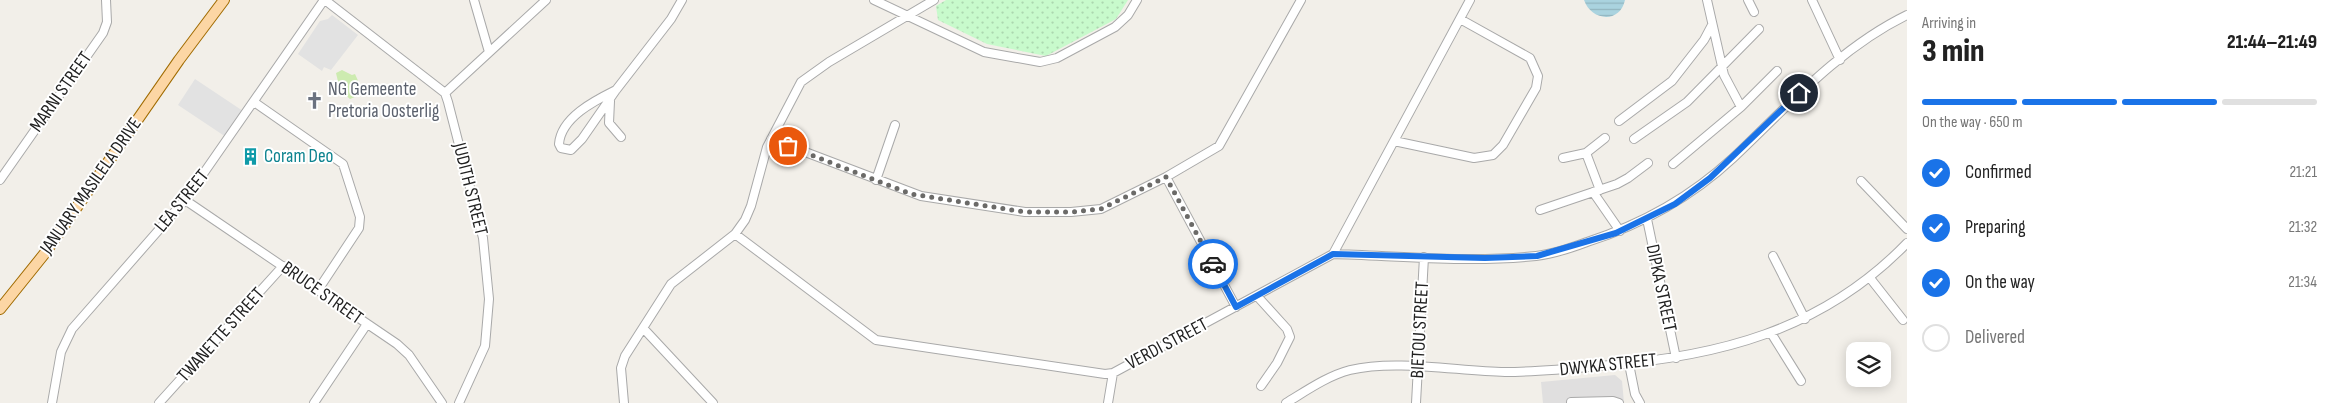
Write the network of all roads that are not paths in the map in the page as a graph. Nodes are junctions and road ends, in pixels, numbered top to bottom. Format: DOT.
graph roads {
  1 [pos="106,0"];
  2 [pos="216,0"];
  3 [pos="224,0"];
  4 [pos="324,0"];
  5 [pos="474,0"];
  6 [pos="546,0"];
  7 [pos="682,0"];
  8 [pos="874,0"];
  9 [pos="934,0"];
  10 [pos="1136,0"];
  11 [pos="1301,0"];
  12 [pos="1470,0"];
  13 [pos="1707,0"];
  14 [pos="1748,0"];
  15 [pos="1812,0"];
  16 [pos="1754,12"];
  17 [pos="1907,15"];
  18 [pos="907,16"];
  19 [pos="1460,19"];
  20 [pos="1712,25"];
  21 [pos="1759,29"];
  22 [pos="489,52"];
  23 [pos="179,60"];
  24 [pos="1840,60"];
  25 [pos="1722,66"];
  26 [pos="1777,71"];
  27 [pos="616,90"];
  28 [pos="445,94"];
  29 [pos="610,100"];
  30 [pos="254,102"];
  31 [pos="1741,107"];
  32 [pos="1619,121"];
  33 [pos="895,125"];
  34 [pos="621,137"];
  35 [pos="1605,138"];
  36 [pos="771,139"];
  37 [pos="1634,139"];
  38 [pos="1394,141"];
  39 [pos="1586,153"];
  40 [pos="1563,158"];
  41 [pos="1648,163"];
  42 [pos="1673,164"];
  43 [pos="1166,177"];
  44 [pos="0,180"];
  45 [pos="876,180"];
  46 [pos="1861,181"];
  47 [pos="1596,191"];
  48 [pos="185,200"];
  49 [pos="1540,210"];
  50 [pos="1647,219"];
  51 [pos="1907,229"];
  52 [pos="1620,231"];
  53 [pos="735,234"];
  54 [pos="1907,243"];
  55 [pos="1333,254"];
  56 [pos="1773,256"];
  57 [pos="1424,257"];
  58 [pos="283,266"];
  59 [pos="1870,278"];
  60 [pos="318,290"];
  61 [pos="1257,296"];
  62 [pos="1236,307"];
  63 [pos="0,309"];
  64 [pos="1805,319"];
  65 [pos="1903,320"];
  66 [pos="367,324"];
  67 [pos="643,328"];
  68 [pos="1771,333"];
  69 [pos="1676,358"];
  70 [pos="1629,364"];
  71 [pos="1419,368"];
  72 [pos="1113,373"];
  73 [pos="1801,381"];
  74 [pos="1261,386"];
  75 [pos="1571,402"];
  76 [pos="52,403"];
  77 [pos="159,403"];
  78 [pos="314,403"];
  79 [pos="442,403"];
  80 [pos="459,403"];
  81 [pos="624,403"];
  82 [pos="713,403"];
  83 [pos="1108,403"];
  84 [pos="1286,403"];
  85 [pos="1416,403"];
  86 [pos="1619,403"];
  87 [pos="1640,403"];
  1 -- 44 [label="street, MARNI STREET"];
  2 -- 23 [label="main road, JANUARY MASILELA DRIVE"];
  3 -- 23 [label="main road, JANUARY MASILELA DRIVE"];
  4 -- 28 [label="street"];
  4 -- 30 [label="street, LEA STREET"];
  5 -- 22 [label="street"];
  6 -- 22 [label="street"];
  7 -- 27 [label="street"];
  8 -- 18 [label="street"];
  9 -- 18 [label="street"];
  10 -- 18 [label="street"];
  11 -- 43 [label="street"];
  12 -- 19 [label="street"];
  13 -- 20 [label="street"];
  14 -- 16 [label="street"];
  15 -- 24 [label="street"];
  17 -- 24 [label="street"];
  18 -- 36 [label="street"];
  19 -- 38 [label="street"];
  19 -- 38 [label="street"];
  20 -- 25 [label="street"];
  20 -- 32 [label="street"];
  21 -- 25 [label="street"];
  22 -- 28 [label="street"];
  23 -- 63 [label="main road, JANUARY MASILELA DRIVE"];
  24 -- 50 [label="street"];
  25 -- 31 [label="street"];
  25 -- 37 [label="street"];
  26 -- 31 [label="street"];
  27 -- 29 [label="street"];
  27 -- 29 [label="street"];
  28 -- 80 [label="street, JUDITH STREET"];
  29 -- 34 [label="street"];
  30 -- 48 [label="street, LEA STREET"];
  30 -- 60 [label="street"];
  31 -- 42 [label="street"];
  33 -- 45 [label="street"];
  35 -- 39 [label="street"];
  36 -- 45 [label="street"];
  36 -- 53 [label="street"];
  38 -- 55 [label="street"];
  39 -- 40 [label="street"];
  39 -- 47 [label="street"];
  41 -- 47 [label="street"];
  43 -- 45 [label="street"];
  43 -- 62 [label="street"];
  46 -- 51 [label="street"];
  47 -- 49 [label="street"];
  47 -- 52 [label="street"];
  48 -- 58 [label="street, BRUCE STREET"];
  48 -- 76 [label="street, LEA STREET"];
  50 -- 52 [label="street"];
  50 -- 69 [label="street, DIPKA STREET"];
  52 -- 57 [label="street"];
  53 -- 67 [label="street"];
  53 -- 72 [label="street, VERDI STREET"];
  54 -- 59 [label="street, DWYKA STREET"];
  55 -- 57 [label="street"];
  55 -- 61 [label="street, VERDI STREET"];
  56 -- 64 [label="street"];
  57 -- 71 [label="street, BIETOU STREET"];
  58 -- 60 [label="street, BRUCE STREET"];
  58 -- 77 [label="street, TWANETTE STREET"];
  59 -- 64 [label="street, DWYKA STREET"];
  59 -- 65 [label="street"];
  60 -- 66 [label="street, BRUCE STREET"];
  61 -- 62 [label="street, VERDI STREET"];
  61 -- 74 [label="street"];
  62 -- 72 [label="street, VERDI STREET"];
  64 -- 68 [label="street, DWYKA STREET"];
  66 -- 78 [label="street"];
  66 -- 79 [label="street, BRUCE STREET"];
  67 -- 81 [label="street"];
  67 -- 82 [label="street"];
  68 -- 69 [label="street, DWYKA STREET"];
  68 -- 73 [label="street"];
  69 -- 70 [label="street, DWYKA STREET"];
  70 -- 71 [label="street, DWYKA STREET"];
  70 -- 87 [label="street"];
  71 -- 84 [label="street, DWYKA STREET"];
  71 -- 85 [label="street, BIETOU STREET"];
  72 -- 83 [label="street"];
  75 -- 86 [label="street"];
}
